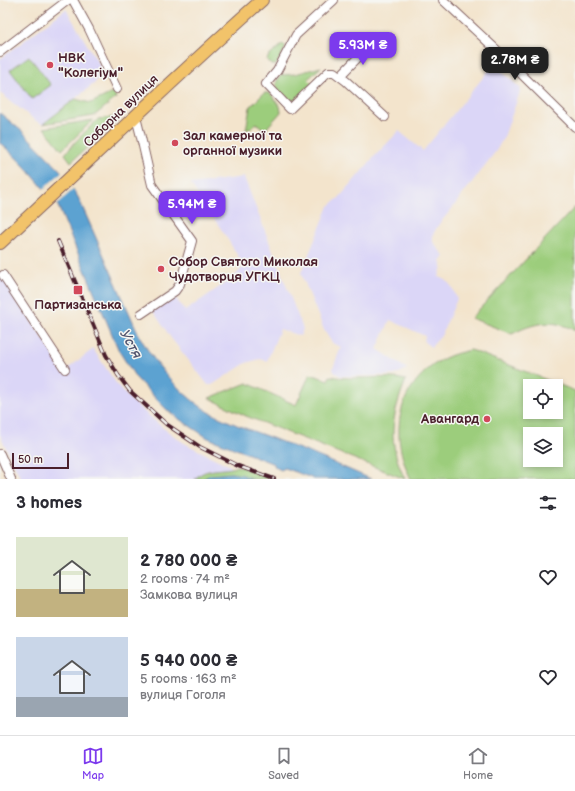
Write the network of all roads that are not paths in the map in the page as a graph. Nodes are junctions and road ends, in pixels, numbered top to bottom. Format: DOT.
graph roads {
  1 [pos="68,0"];
  2 [pos="73,0"];
  3 [pos="262,0"];
  4 [pos="334,0"];
  5 [pos="443,0"];
  6 [pos="372,43"];
  7 [pos="0,52"];
  8 [pos="340,76"];
  9 [pos="117,89"];
  10 [pos="385,117"];
  11 [pos="136,118"];
  12 [pos="575,127"];
  13 [pos="0,242"];
  14 [pos="3,275"];
  15 [pos="141,314"];
  16 [pos="65,369"];
  17 [pos="0,454"];
  18 [pos="11,479"];
  1 -- 7 [label="street"];
  2 -- 9 [label="street"];
  3 -- 11 [label="main road, Соборна вулиця"];
  4 -- 8 [label="street"];
  5 -- 12 [label="street"];
  6 -- 8 [label="street"];
  8 -- 10 [label="street"];
  11 -- 13 [label="main road, Соборна вулиця"];
  11 -- 15 [label="street"];
  14 -- 16 [label="street"];
  17 -- 18 [label="street"];
}
